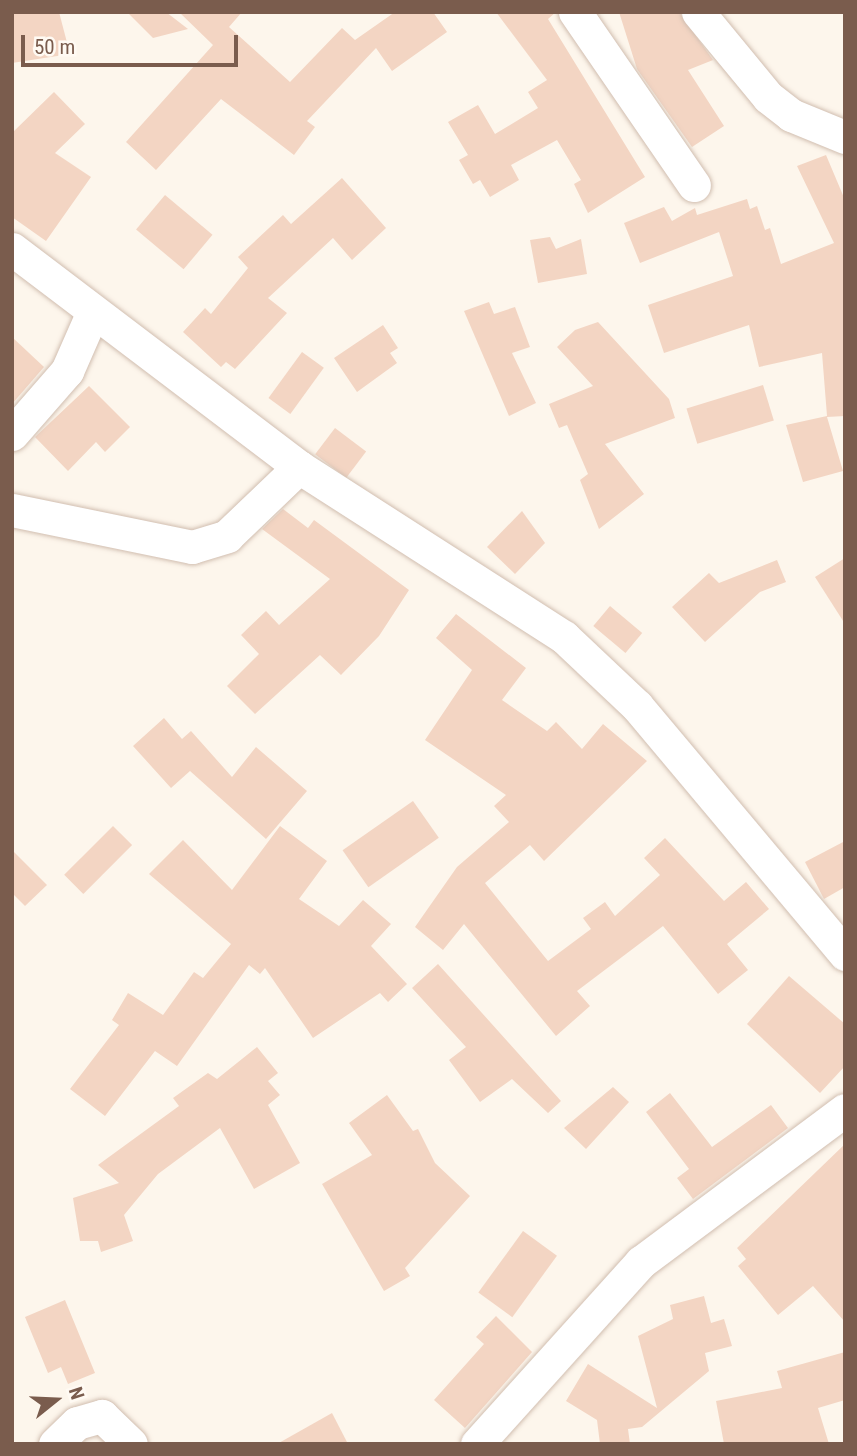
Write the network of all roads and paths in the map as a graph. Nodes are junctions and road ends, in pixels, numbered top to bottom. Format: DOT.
graph roads {
  1 [pos="575,12"];
  2 [pos="698,12"];
  3 [pos="845,137"];
  4 [pos="694,185"];
  5 [pos="12,249"];
  6 [pos="92,314"];
  7 [pos="12,434"];
  8 [pos="299,467"];
  9 [pos="12,510"];
  10 [pos="845,954"];
  11 [pos="845,1110"];
  12 [pos="55,1444"];
  13 [pos="131,1444"];
  14 [pos="477,1444"];
  1 -- 4 [label="street"];
  2 -- 3 [label="street"];
  5 -- 6 [label="street"];
  6 -- 7 [label="street"];
  6 -- 8 [label="street"];
  8 -- 9 [label="street"];
  8 -- 10 [label="street"];
  11 -- 14 [label="street"];
  12 -- 13 [label="street"];
}
